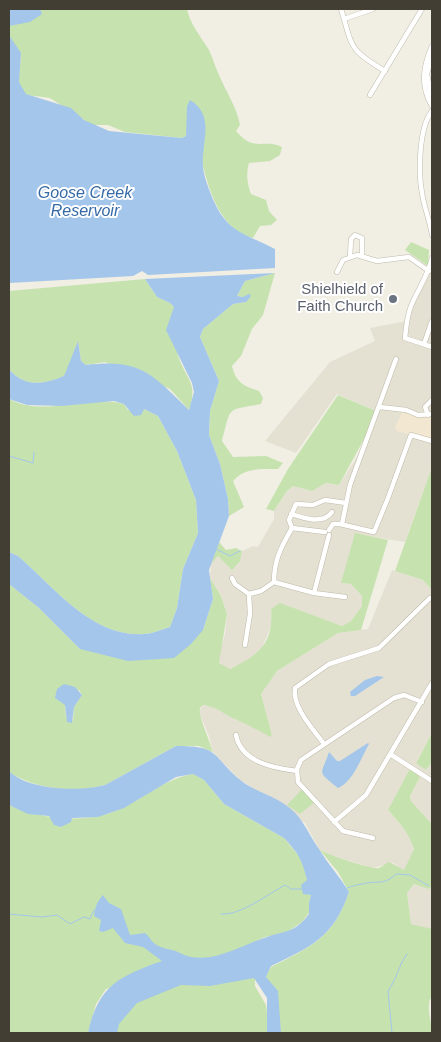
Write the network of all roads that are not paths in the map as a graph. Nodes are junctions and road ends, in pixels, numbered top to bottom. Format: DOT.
graph roads {
  1 [pos="342,9"];
  2 [pos="373,9"];
  3 [pos="422,9"];
  4 [pos="344,18"];
  5 [pos="432,46"];
  6 [pos="432,56"];
  7 [pos="385,71"];
  8 [pos="370,95"];
  9 [pos="432,99"];
  10 [pos="432,106"];
  11 [pos="432,111"];
  12 [pos="432,235"];
  13 [pos="350,256"];
  14 [pos="362,256"];
  15 [pos="432,258"];
  16 [pos="429,271"];
  17 [pos="337,272"];
  18 [pos="432,322"];
  19 [pos="431,328"];
  20 [pos="424,344"];
  21 [pos="432,347"];
  22 [pos="396,359"];
  23 [pos="432,400"];
  24 [pos="380,407"];
  25 [pos="430,415"];
  26 [pos="432,441"];
  27 [pos="346,503"];
  28 [pos="291,514"];
  29 [pos="342,524"];
  30 [pos="333,525"];
  31 [pos="292,528"];
  32 [pos="327,533"];
  33 [pos="232,578"];
  34 [pos="274,582"];
  35 [pos="314,593"];
  36 [pos="249,594"];
  37 [pos="345,597"];
  38 [pos="430,598"];
  39 [pos="245,645"];
  40 [pos="432,683"];
  41 [pos="422,702"];
  42 [pos="236,735"];
  43 [pos="324,744"];
  44 [pos="390,754"];
  45 [pos="297,771"];
  46 [pos="432,781"];
  47 [pos="334,822"];
  48 [pos="373,838"];
  1 -- 4 [label="street"];
  2 -- 4 [label="street"];
  3 -- 7 [label="street"];
  4 -- 7 [label="street"];
  5 -- 10 [label="street"];
  6 -- 9 [label="street"];
  7 -- 8 [label="street"];
  11 -- 12 [label="street"];
  13 -- 14 [label="street"];
  13 -- 14 [label="street"];
  13 -- 17 [label="street"];
  14 -- 16 [label="street"];
  15 -- 16 [label="street"];
  16 -- 20 [label="street"];
  18 -- 19 [label="street"];
  19 -- 20 [label="street"];
  20 -- 21 [label="street"];
  22 -- 24 [label="street"];
  23 -- 25 [label="street"];
  24 -- 25 [label="street"];
  24 -- 27 [label="street"];
  26 -- 29 [label="street"];
  27 -- 28 [label="street"];
  27 -- 29 [label="street"];
  28 -- 30 [label="street"];
  28 -- 31 [label="street"];
  29 -- 30 [label="street"];
  30 -- 32 [label="street"];
  31 -- 32 [label="street"];
  31 -- 34 [label="street"];
  32 -- 35 [label="street"];
  33 -- 36 [label="street"];
  34 -- 35 [label="street"];
  34 -- 36 [label="street"];
  35 -- 37 [label="street"];
  36 -- 39 [label="street"];
  38 -- 43 [label="street"];
  40 -- 41 [label="street"];
  41 -- 43 [label="street"];
  41 -- 44 [label="street"];
  42 -- 45 [label="street"];
  43 -- 45 [label="street"];
  44 -- 46 [label="street"];
  44 -- 47 [label="street"];
  45 -- 47 [label="street"];
  47 -- 48 [label="street"];
}
